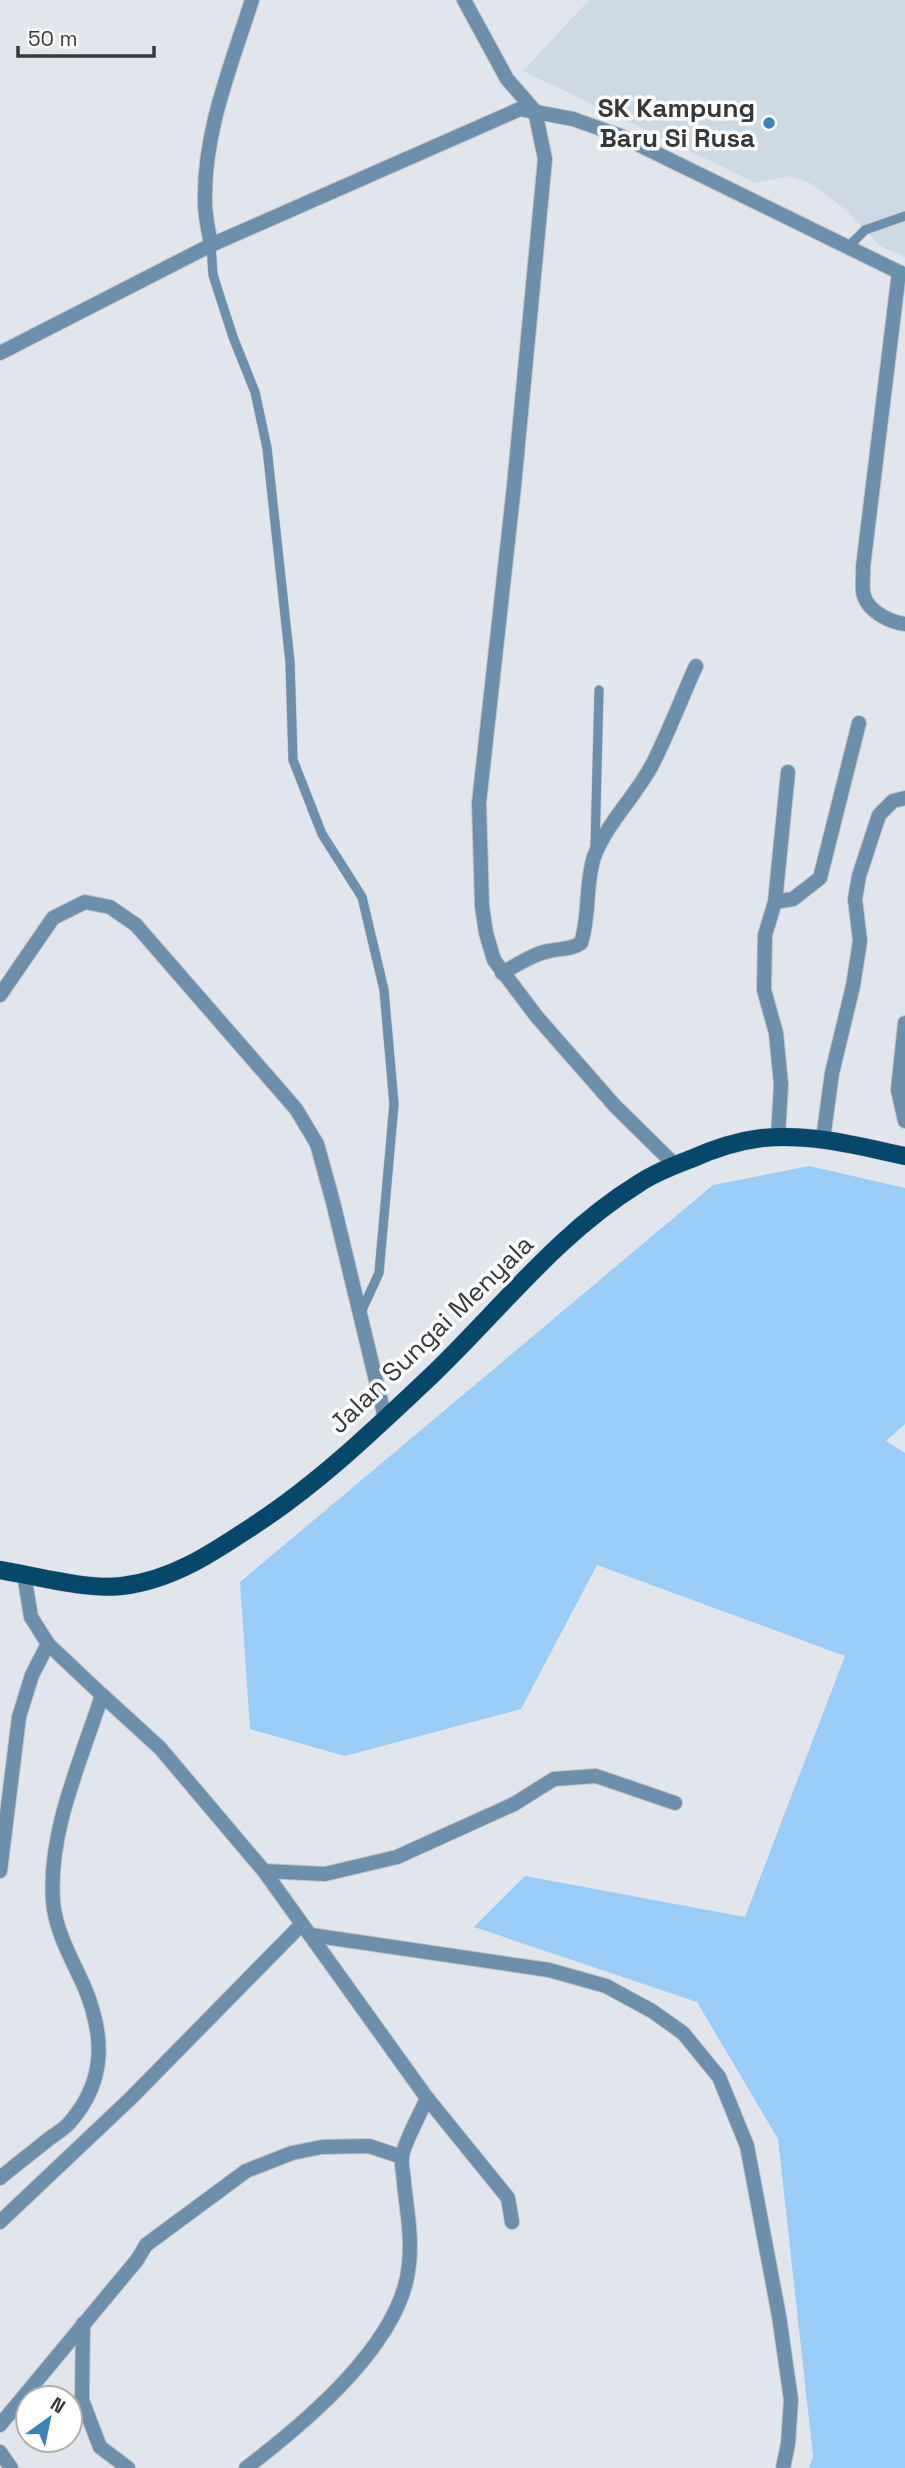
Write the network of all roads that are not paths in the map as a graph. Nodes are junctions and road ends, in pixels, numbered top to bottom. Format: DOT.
graph roads {
  1 [pos="252,0"];
  2 [pos="464,0"];
  3 [pos="535,111"];
  4 [pos="905,216"];
  5 [pos="211,245"];
  6 [pos="847,248"];
  7 [pos="902,274"];
  8 [pos="0,353"];
  9 [pos="905,624"];
  10 [pos="696,666"];
  11 [pos="599,690"];
  12 [pos="859,723"];
  13 [pos="788,772"];
  14 [pos="905,798"];
  15 [pos="594,857"];
  16 [pos="775,902"];
  17 [pos="502,973"];
  18 [pos="0,995"];
  19 [pos="905,1023"];
  20 [pos="905,1121"];
  21 [pos="778,1137"];
  22 [pos="823,1139"];
  23 [pos="905,1156"];
  24 [pos="675,1165"];
  25 [pos="360,1314"];
  26 [pos="385,1418"];
  27 [pos="0,1570"];
  28 [pos="24,1574"];
  29 [pos="48,1644"];
  30 [pos="102,1695"];
  31 [pos="675,1803"];
  32 [pos="0,1871"];
  33 [pos="264,1871"];
  34 [pos="306,1930"];
  35 [pos="427,2098"];
  36 [pos="402,2157"];
  37 [pos="0,2178"];
  38 [pos="0,2222"];
  39 [pos="512,2222"];
  40 [pos="83,2324"];
  41 [pos="0,2425"];
  42 [pos="0,2452"];
  43 [pos="11,2468"];
  44 [pos="128,2468"];
  45 [pos="246,2468"];
  46 [pos="783,2468"];
  1 -- 5 [label="street"];
  2 -- 3 [label="street"];
  3 -- 5 [label="street"];
  3 -- 6 [label="street"];
  3 -- 17 [label="street"];
  4 -- 6 [label="lane"];
  5 -- 8 [label="street"];
  5 -- 25 [label="lane"];
  6 -- 7 [label="street"];
  7 -- 9 [label="street"];
  10 -- 15 [label="street"];
  11 -- 15 [label="lane"];
  12 -- 16 [label="street"];
  13 -- 16 [label="street"];
  14 -- 22 [label="street"];
  15 -- 17 [label="street"];
  16 -- 21 [label="street"];
  17 -- 24 [label="street"];
  18 -- 25 [label="street"];
  19 -- 20 [label="street"];
  21 -- 22 [label="main road, Jalan Sungai Menyala"];
  21 -- 24 [label="main road, Jalan Sungai Menyala"];
  22 -- 23 [label="main road, Jalan Sungai Menyala"];
  24 -- 26 [label="main road, Jalan Sungai Menyala"];
  25 -- 26 [label="street"];
  26 -- 28 [label="main road, Jalan Sungai Menyala"];
  27 -- 28 [label="main road, Jalan Sungai Menyala"];
  28 -- 29 [label="street"];
  29 -- 30 [label="street"];
  29 -- 32 [label="street"];
  30 -- 33 [label="street"];
  30 -- 37 [label="street"];
  31 -- 33 [label="street"];
  33 -- 34 [label="street"];
  34 -- 35 [label="street"];
  34 -- 38 [label="street"];
  34 -- 46 [label="street"];
  35 -- 36 [label="street"];
  35 -- 39 [label="street"];
  36 -- 40 [label="street"];
  36 -- 45 [label="street"];
  40 -- 41 [label="street"];
  40 -- 44 [label="street"];
  42 -- 43 [label="street"];
}
